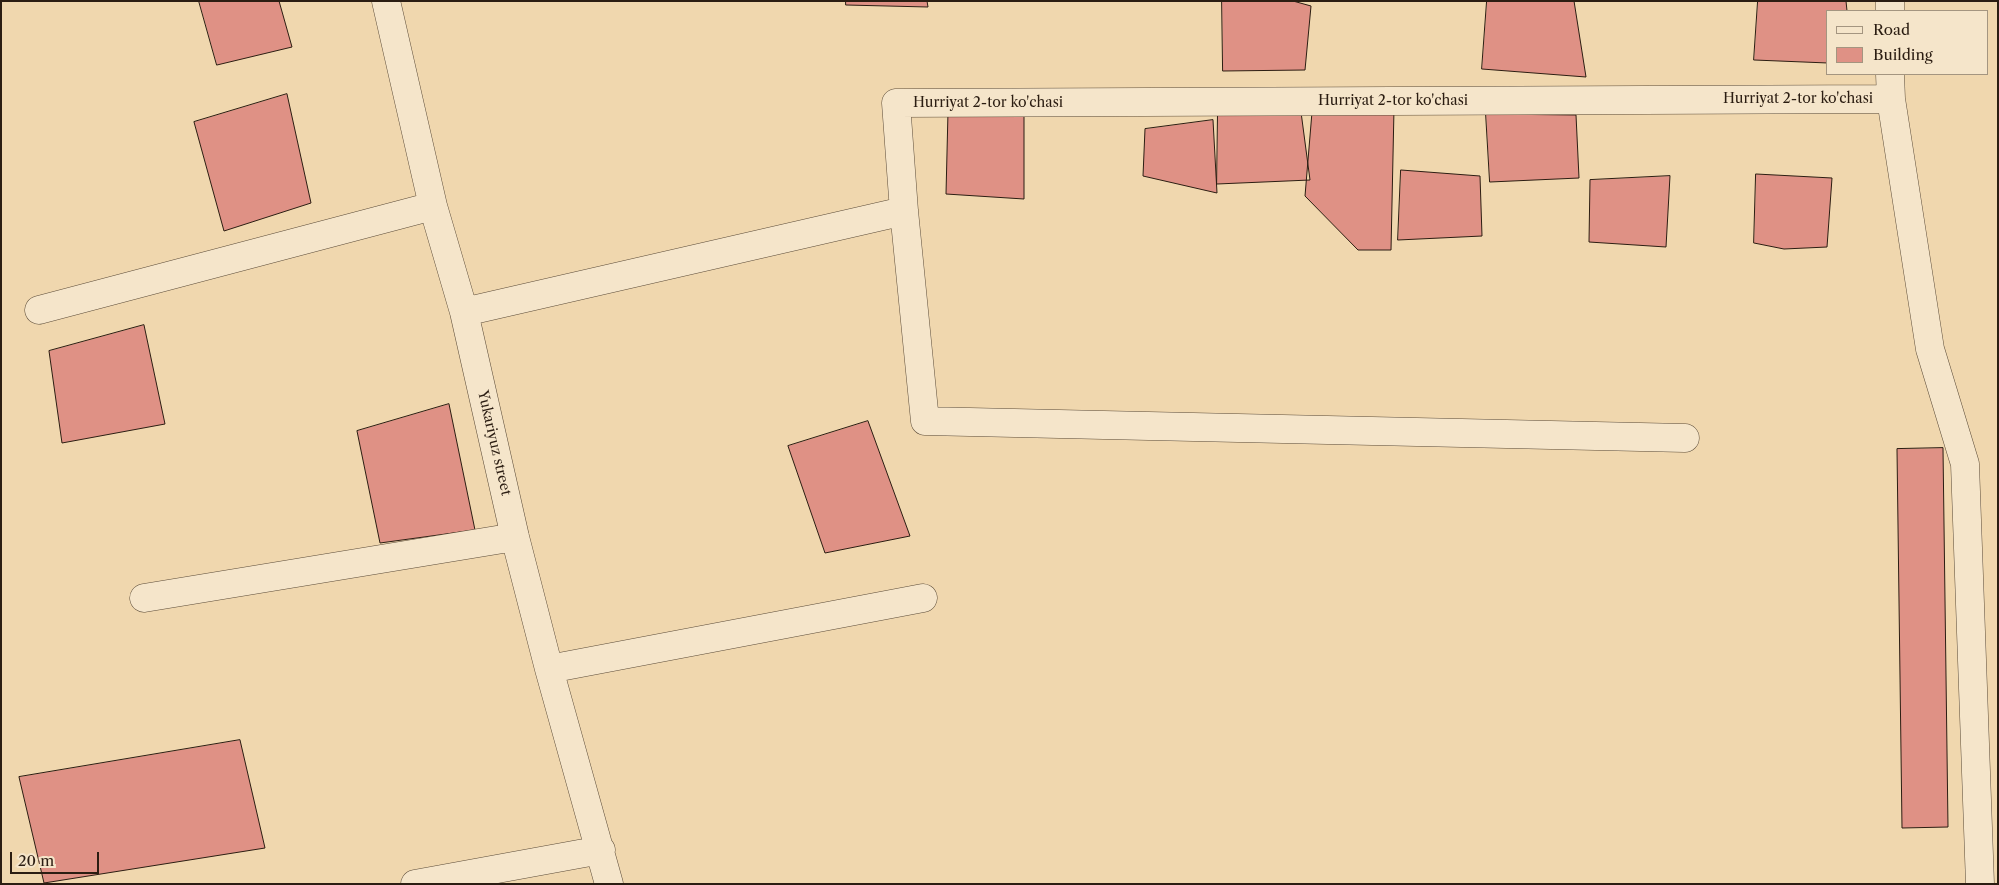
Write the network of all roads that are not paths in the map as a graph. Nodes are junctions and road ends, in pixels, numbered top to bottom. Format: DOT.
graph roads {
  1 [pos="386,1"];
  2 [pos="1891,86"];
  3 [pos="432,206"];
  4 [pos="904,211"];
  5 [pos="39,310"];
  6 [pos="464,312"];
  7 [pos="1685,438"];
  8 [pos="515,537"];
  9 [pos="144,598"];
  10 [pos="923,598"];
  11 [pos="549,669"];
  12 [pos="601,850"];
  13 [pos="415,884"];
  14 [pos="609,884"];
  15 [pos="1980,884"];
  1 -- 3 [label="street, Yukariyuz street"];
  2 -- 4 [label="street, Hurriyat 2-tor ko'chasi"];
  2 -- 15 [label="street"];
  3 -- 5 [label="street"];
  3 -- 6 [label="street, Yukariyuz street"];
  4 -- 6 [label="street"];
  4 -- 7 [label="street"];
  6 -- 8 [label="street, Yukariyuz street"];
  8 -- 9 [label="street"];
  8 -- 11 [label="street, Yukariyuz street"];
  10 -- 11 [label="street"];
  11 -- 12 [label="street, Yukariyuz street"];
  12 -- 13 [label="street"];
  12 -- 14 [label="street, Yukariyuz street"];
}
